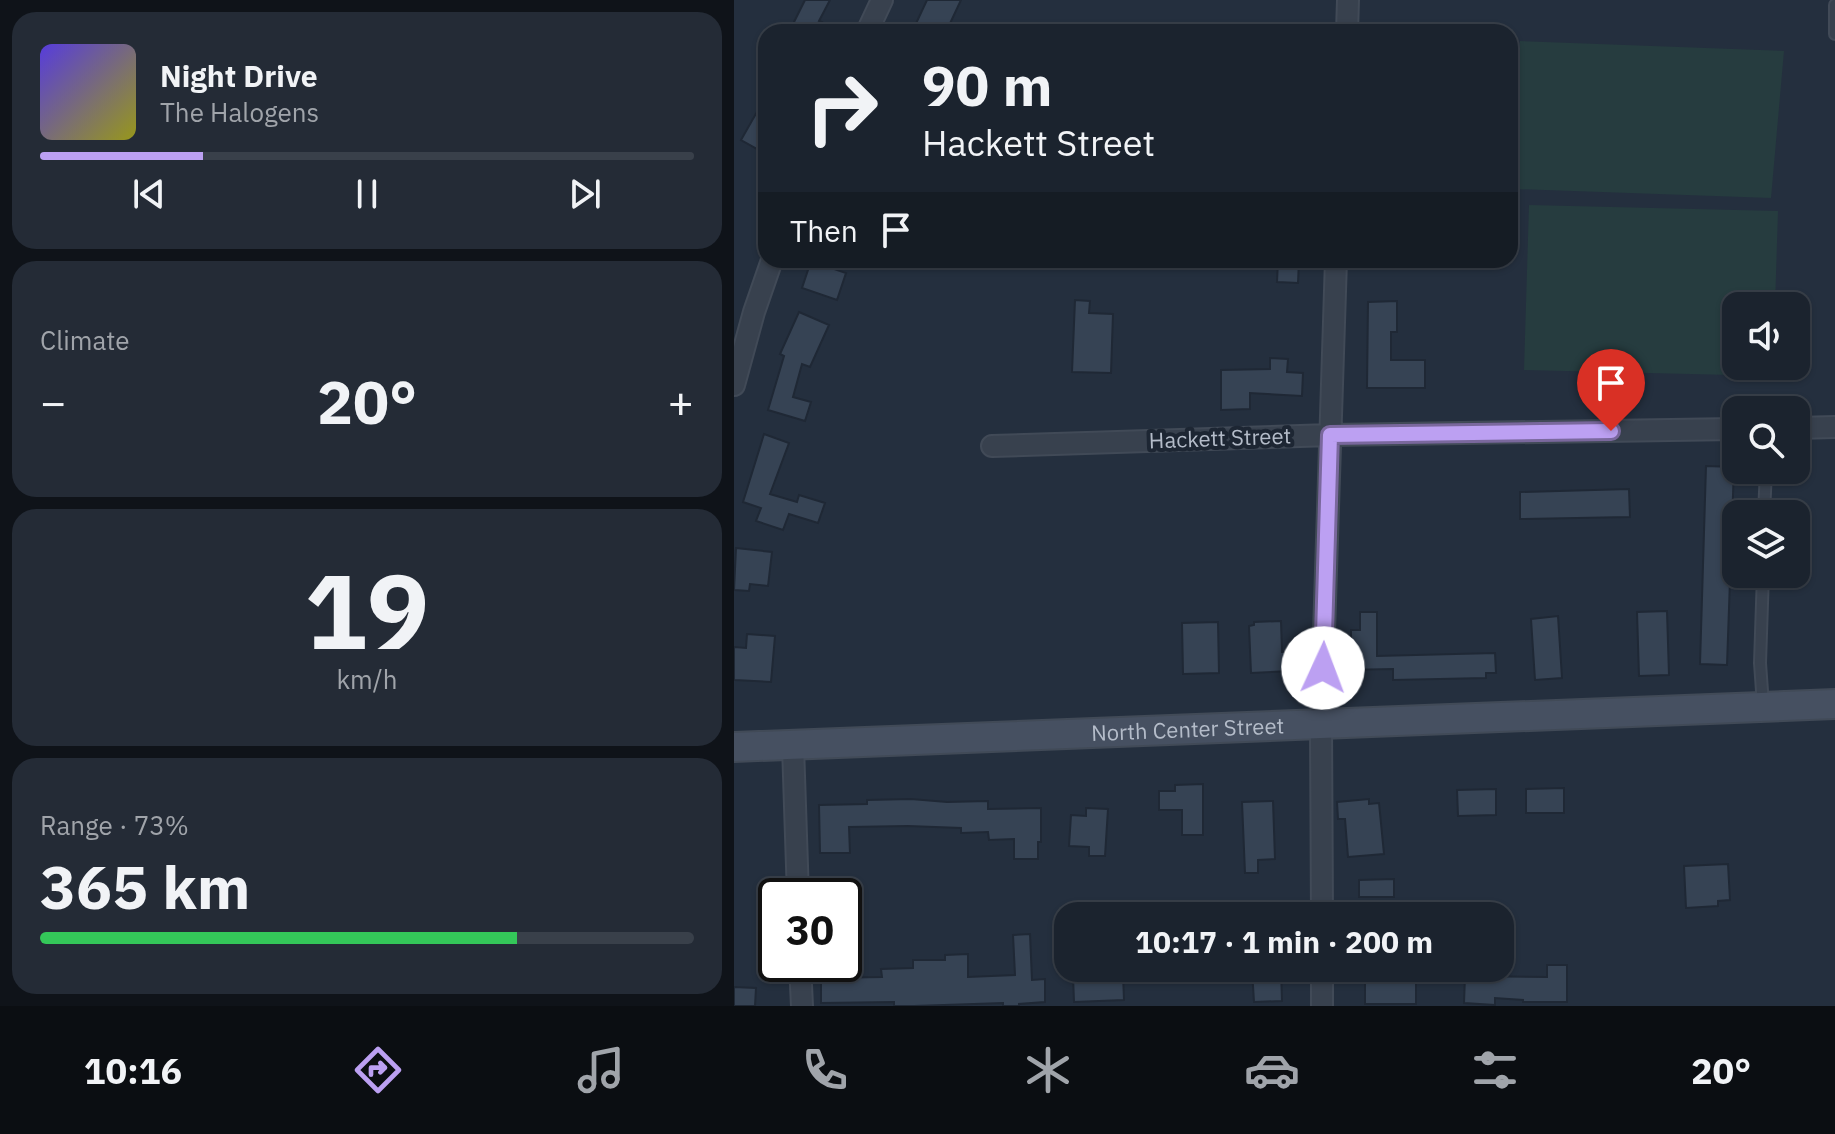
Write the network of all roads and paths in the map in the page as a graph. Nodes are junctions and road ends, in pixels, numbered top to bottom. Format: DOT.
graph roads {
  1 [pos="882,0"];
  2 [pos="1348,0"];
  3 [pos="1835,5"];
  4 [pos="871,24"];
  5 [pos="1347,24"];
  6 [pos="1835,34"];
  7 [pos="769,268"];
  8 [pos="1336,268"];
  9 [pos="734,385"];
  10 [pos="1835,427"];
  11 [pos="1810,428"];
  12 [pos="1722,429"];
  13 [pos="1330,435"];
  14 [pos="992,446"];
  15 [pos="1763,588"];
  16 [pos="1835,704"];
  17 [pos="1763,707"];
  18 [pos="1321,726"];
  19 [pos="793,746"];
  20 [pos="734,747"];
  21 [pos="797,878"];
  22 [pos="1322,902"];
  23 [pos="801,982"];
  24 [pos="1322,982"];
  25 [pos="802,1006"];
  26 [pos="1322,1006"];
  1 -- 4 [label="street"];
  2 -- 5 [label="street"];
  3 -- 6 [label="lane"];
  7 -- 9 [label="street"];
  8 -- 13 [label="street"];
  10 -- 11 [label="street"];
  12 -- 13 [label="street, Hackett Street"];
  13 -- 14 [label="street, Hackett Street"];
  13 -- 18 [label="street"];
  15 -- 17 [label="lane"];
  16 -- 17 [label="main road, North Center Street"];
  17 -- 18 [label="main road, North Center Street"];
  18 -- 19 [label="main road, North Center Street"];
  18 -- 22 [label="street"];
  19 -- 20 [label="main road, North Center Street"];
  19 -- 21 [label="street"];
  23 -- 25 [label="street"];
  24 -- 26 [label="street"];
}
